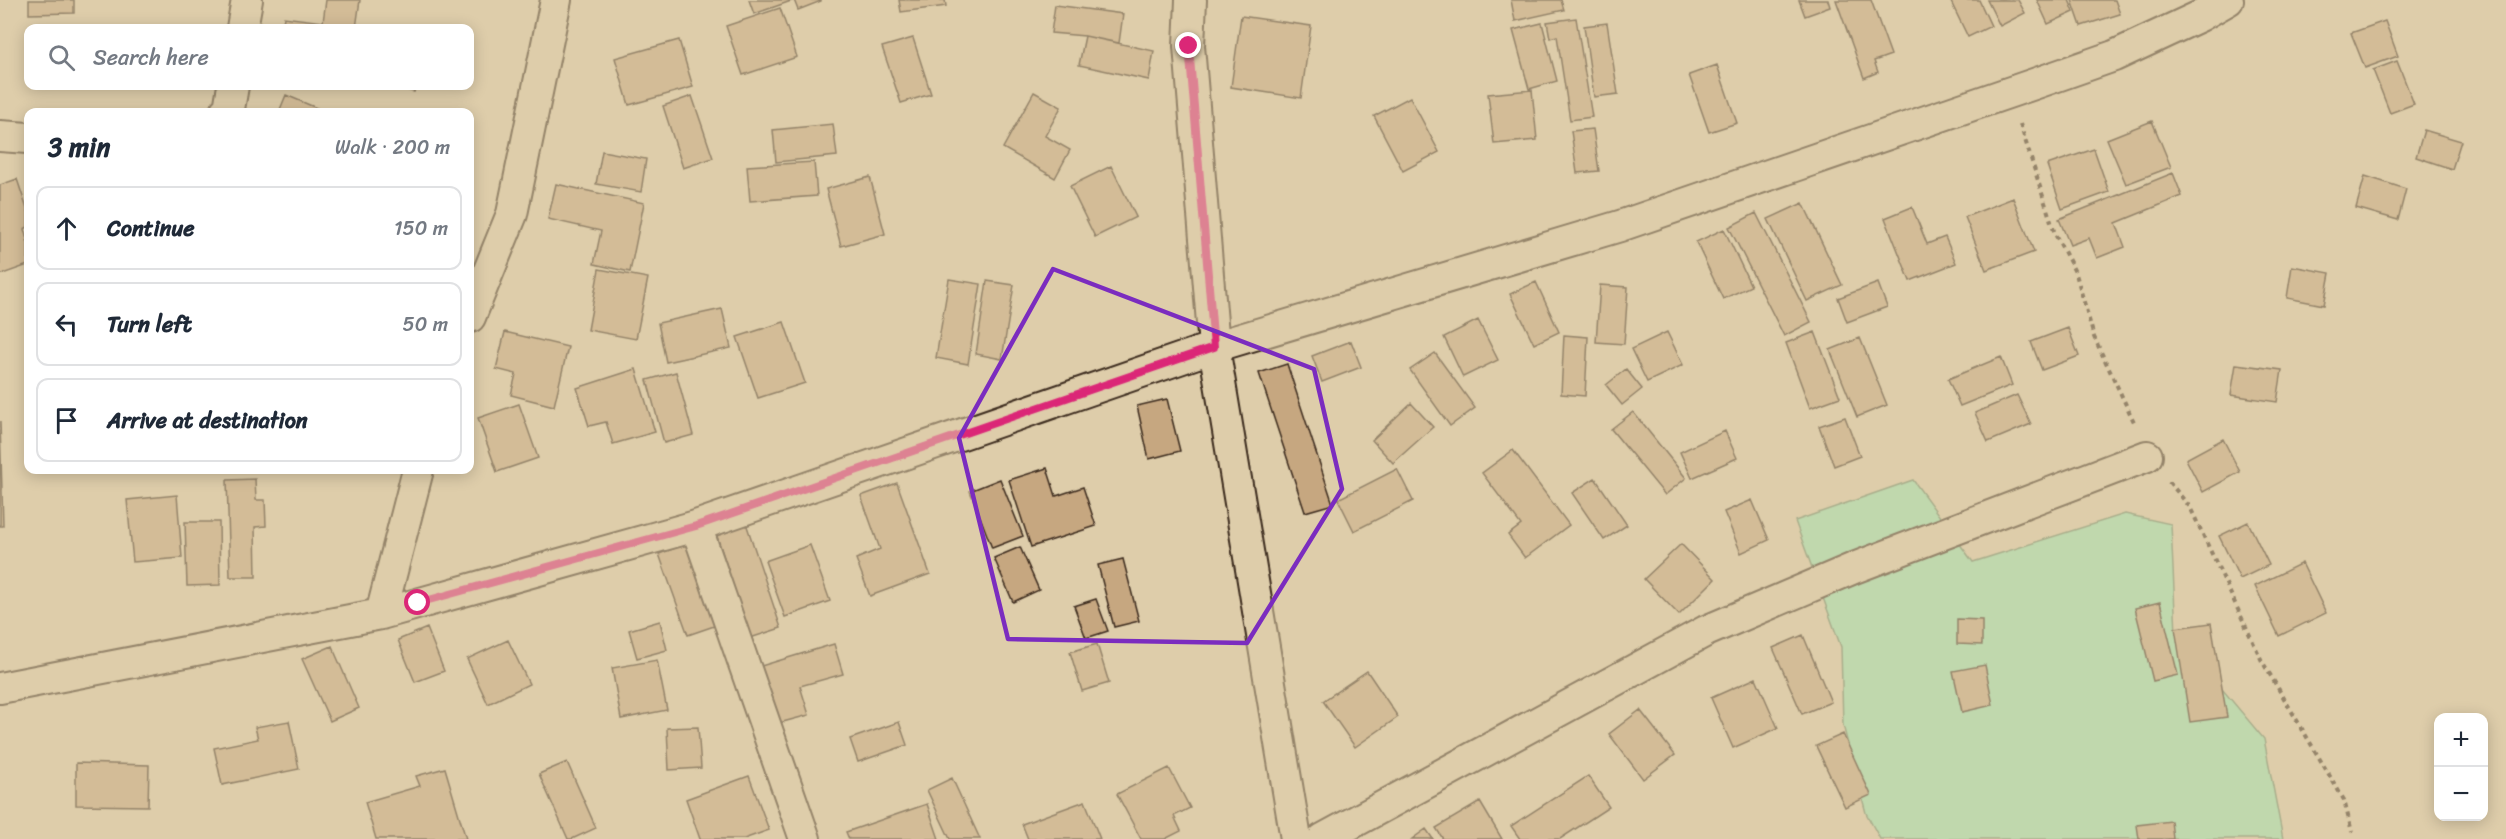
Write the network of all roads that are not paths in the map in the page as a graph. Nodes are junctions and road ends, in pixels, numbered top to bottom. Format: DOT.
graph roads {
  1 [pos="246,0"];
  2 [pos="556,0"];
  3 [pos="1191,0"];
  4 [pos="2228,0"];
  5 [pos="2197,8"];
  6 [pos="243,24"];
  7 [pos="232,90"];
  8 [pos="229,108"];
  9 [pos="0,136"];
  10 [pos="24,138"];
  11 [pos="474,306"];
  12 [pos="1214,347"];
  13 [pos="2147,456"];
  14 [pos="417,474"];
  15 [pos="696,526"];
  16 [pos="381,614"];
  17 [pos="0,688"];
  18 [pos="805,839"];
  19 [pos="1296,839"];
  20 [pos="1323,839"];
  1 -- 6 [label="street"];
  2 -- 11 [label="street"];
  3 -- 12 [label="street"];
  4 -- 5 [label="street"];
  5 -- 12 [label="street"];
  7 -- 8 [label="street"];
  9 -- 10 [label="street"];
  12 -- 15 [label="street"];
  12 -- 19 [label="street"];
  13 -- 20 [label="street"];
  14 -- 16 [label="street"];
  15 -- 16 [label="street"];
  15 -- 18 [label="street"];
  16 -- 17 [label="street"];
}
